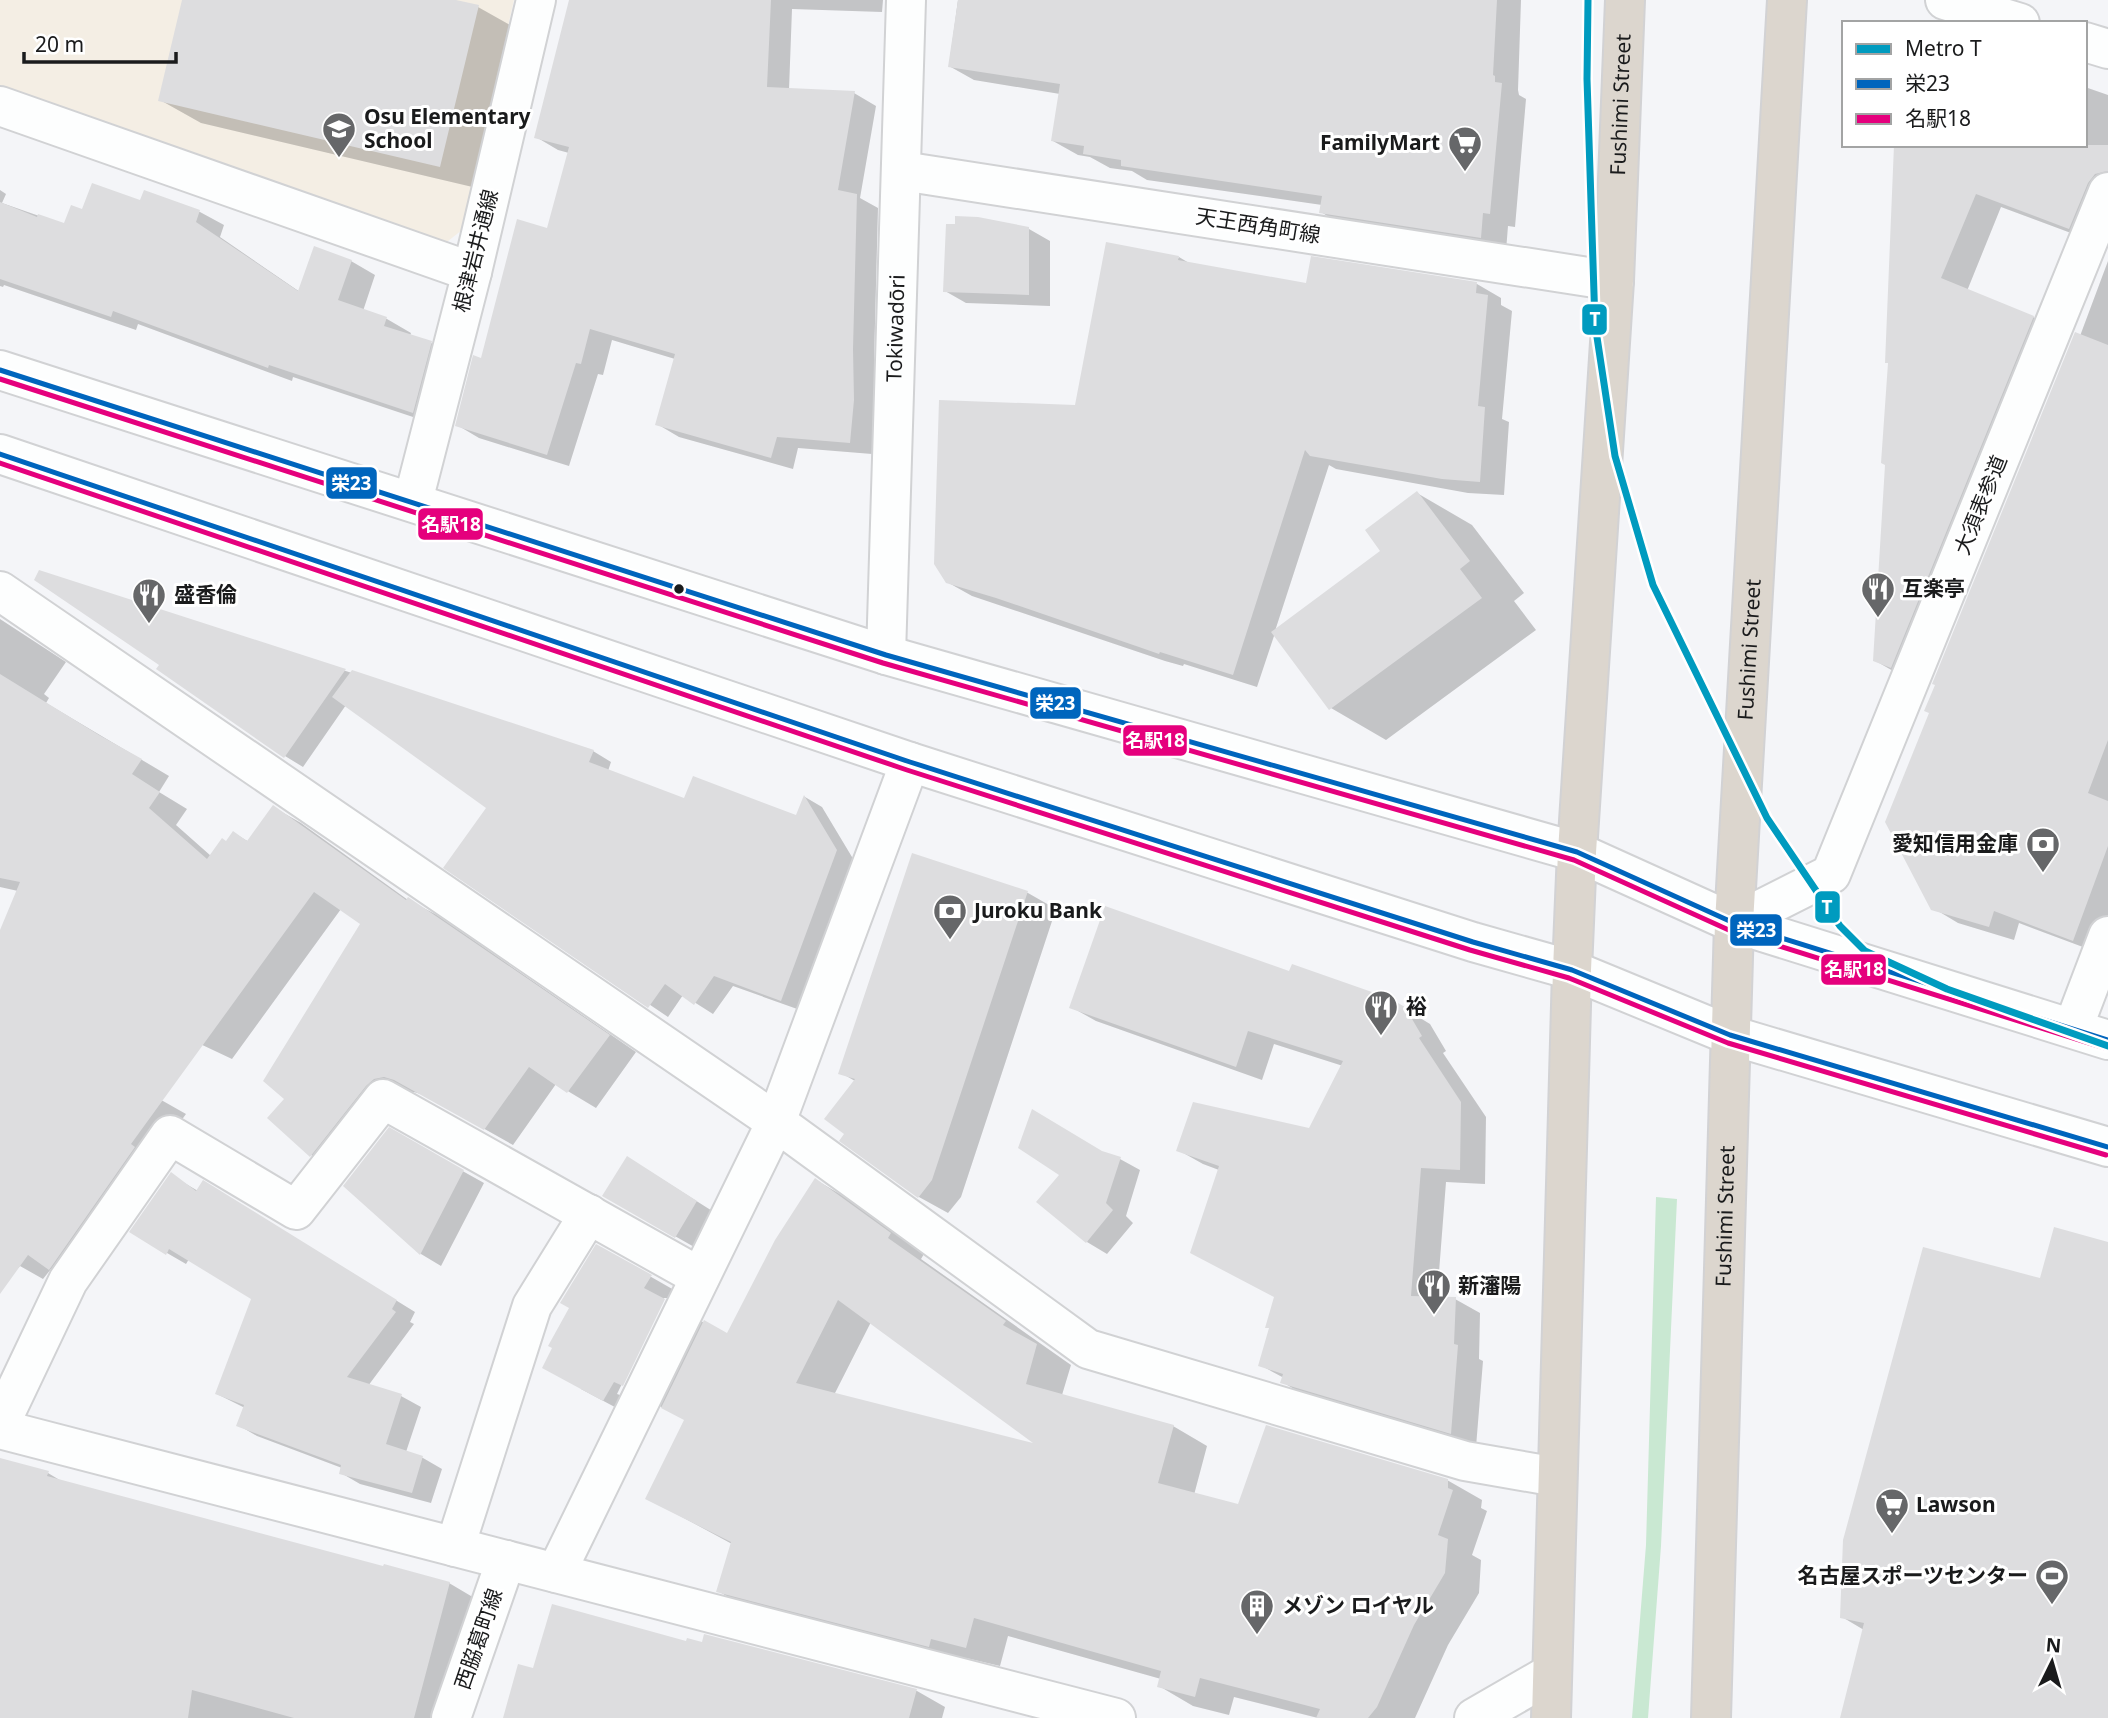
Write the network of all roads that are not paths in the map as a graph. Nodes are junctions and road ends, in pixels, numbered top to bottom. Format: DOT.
graph roads {
  1 [pos="536,0"];
  2 [pos="906,0"];
  3 [pos="1625,0"];
  4 [pos="1787,0"];
  5 [pos="1945,0"];
  6 [pos="2013,21"];
  7 [pos="2087,43"];
  8 [pos="2108,49"];
  9 [pos="0,106"];
  10 [pos="902,171"];
  11 [pos="2108,192"];
  12 [pos="472,272"];
  13 [pos="1614,281"];
  14 [pos="0,370"];
  15 [pos="0,454"];
  16 [pos="413,501"];
  17 [pos="0,591"];
  18 [pos="886,655"];
  19 [pos="910,762"];
  20 [pos="1577,852"];
  21 [pos="1734,923"];
  22 [pos="2108,936"];
  23 [pos="1572,970"];
  24 [pos="2073,1028"];
  25 [pos="1730,1035"];
  26 [pos="2108,1040"];
  27 [pos="776,1122"];
  28 [pos="2108,1147"];
  29 [pos="589,1214"];
  30 [pos="700,1277"];
  31 [pos="0,1426"];
  32 [pos="1557,1477"];
  33 [pos="455,1547"];
  34 [pos="506,1560"];
  35 [pos="556,1573"];
  36 [pos="1552,1673"];
  37 [pos="452,1718"];
  38 [pos="1116,1718"];
  39 [pos="1474,1718"];
  40 [pos="1550,1718"];
  41 [pos="1711,1718"];
  1 -- 12 [label="street, 根津岩井通線"];
  2 -- 10 [label="street, Tokiwadōri"];
  3 -- 13 [label="highway, Fushimi Street"];
  4 -- 21 [label="highway, Fushimi Street"];
  5 -- 6 [label="street"];
  7 -- 8 [label="street"];
  9 -- 12 [label="street"];
  10 -- 13 [label="street, 天王西角町線"];
  10 -- 18 [label="street, Tokiwadōri"];
  11 -- 21 [label="street, 大須表参道"];
  12 -- 16 [label="street, 根津岩井通線"];
  13 -- 20 [label="highway, Fushimi Street"];
  14 -- 16 [label="street"];
  15 -- 19 [label="street"];
  16 -- 18 [label="street"];
  17 -- 27 [label="street"];
  18 -- 20 [label="street"];
  19 -- 23 [label="street"];
  19 -- 27 [label="street"];
  20 -- 21 [label="street"];
  20 -- 23 [label="highway, Fushimi Street"];
  21 -- 24 [label="street"];
  21 -- 25 [label="highway, Fushimi Street"];
  22 -- 24 [label="street"];
  23 -- 25 [label="street"];
  23 -- 32 [label="highway, Fushimi Street"];
  24 -- 26 [label="street"];
  25 -- 28 [label="street"];
  25 -- 41 [label="highway, Fushimi Street"];
  27 -- 30 [label="street"];
  27 -- 32 [label="street"];
  29 -- 30 [label="street"];
  29 -- 31 [label="street"];
  29 -- 33 [label="street"];
  30 -- 35 [label="street"];
  31 -- 33 [label="street"];
  32 -- 36 [label="highway, Fushimi Street"];
  33 -- 34 [label="street"];
  34 -- 35 [label="street"];
  34 -- 37 [label="street, 西脇葛町線"];
  35 -- 38 [label="street"];
  36 -- 39 [label="street"];
  36 -- 40 [label="highway, Fushimi Street"];
}
